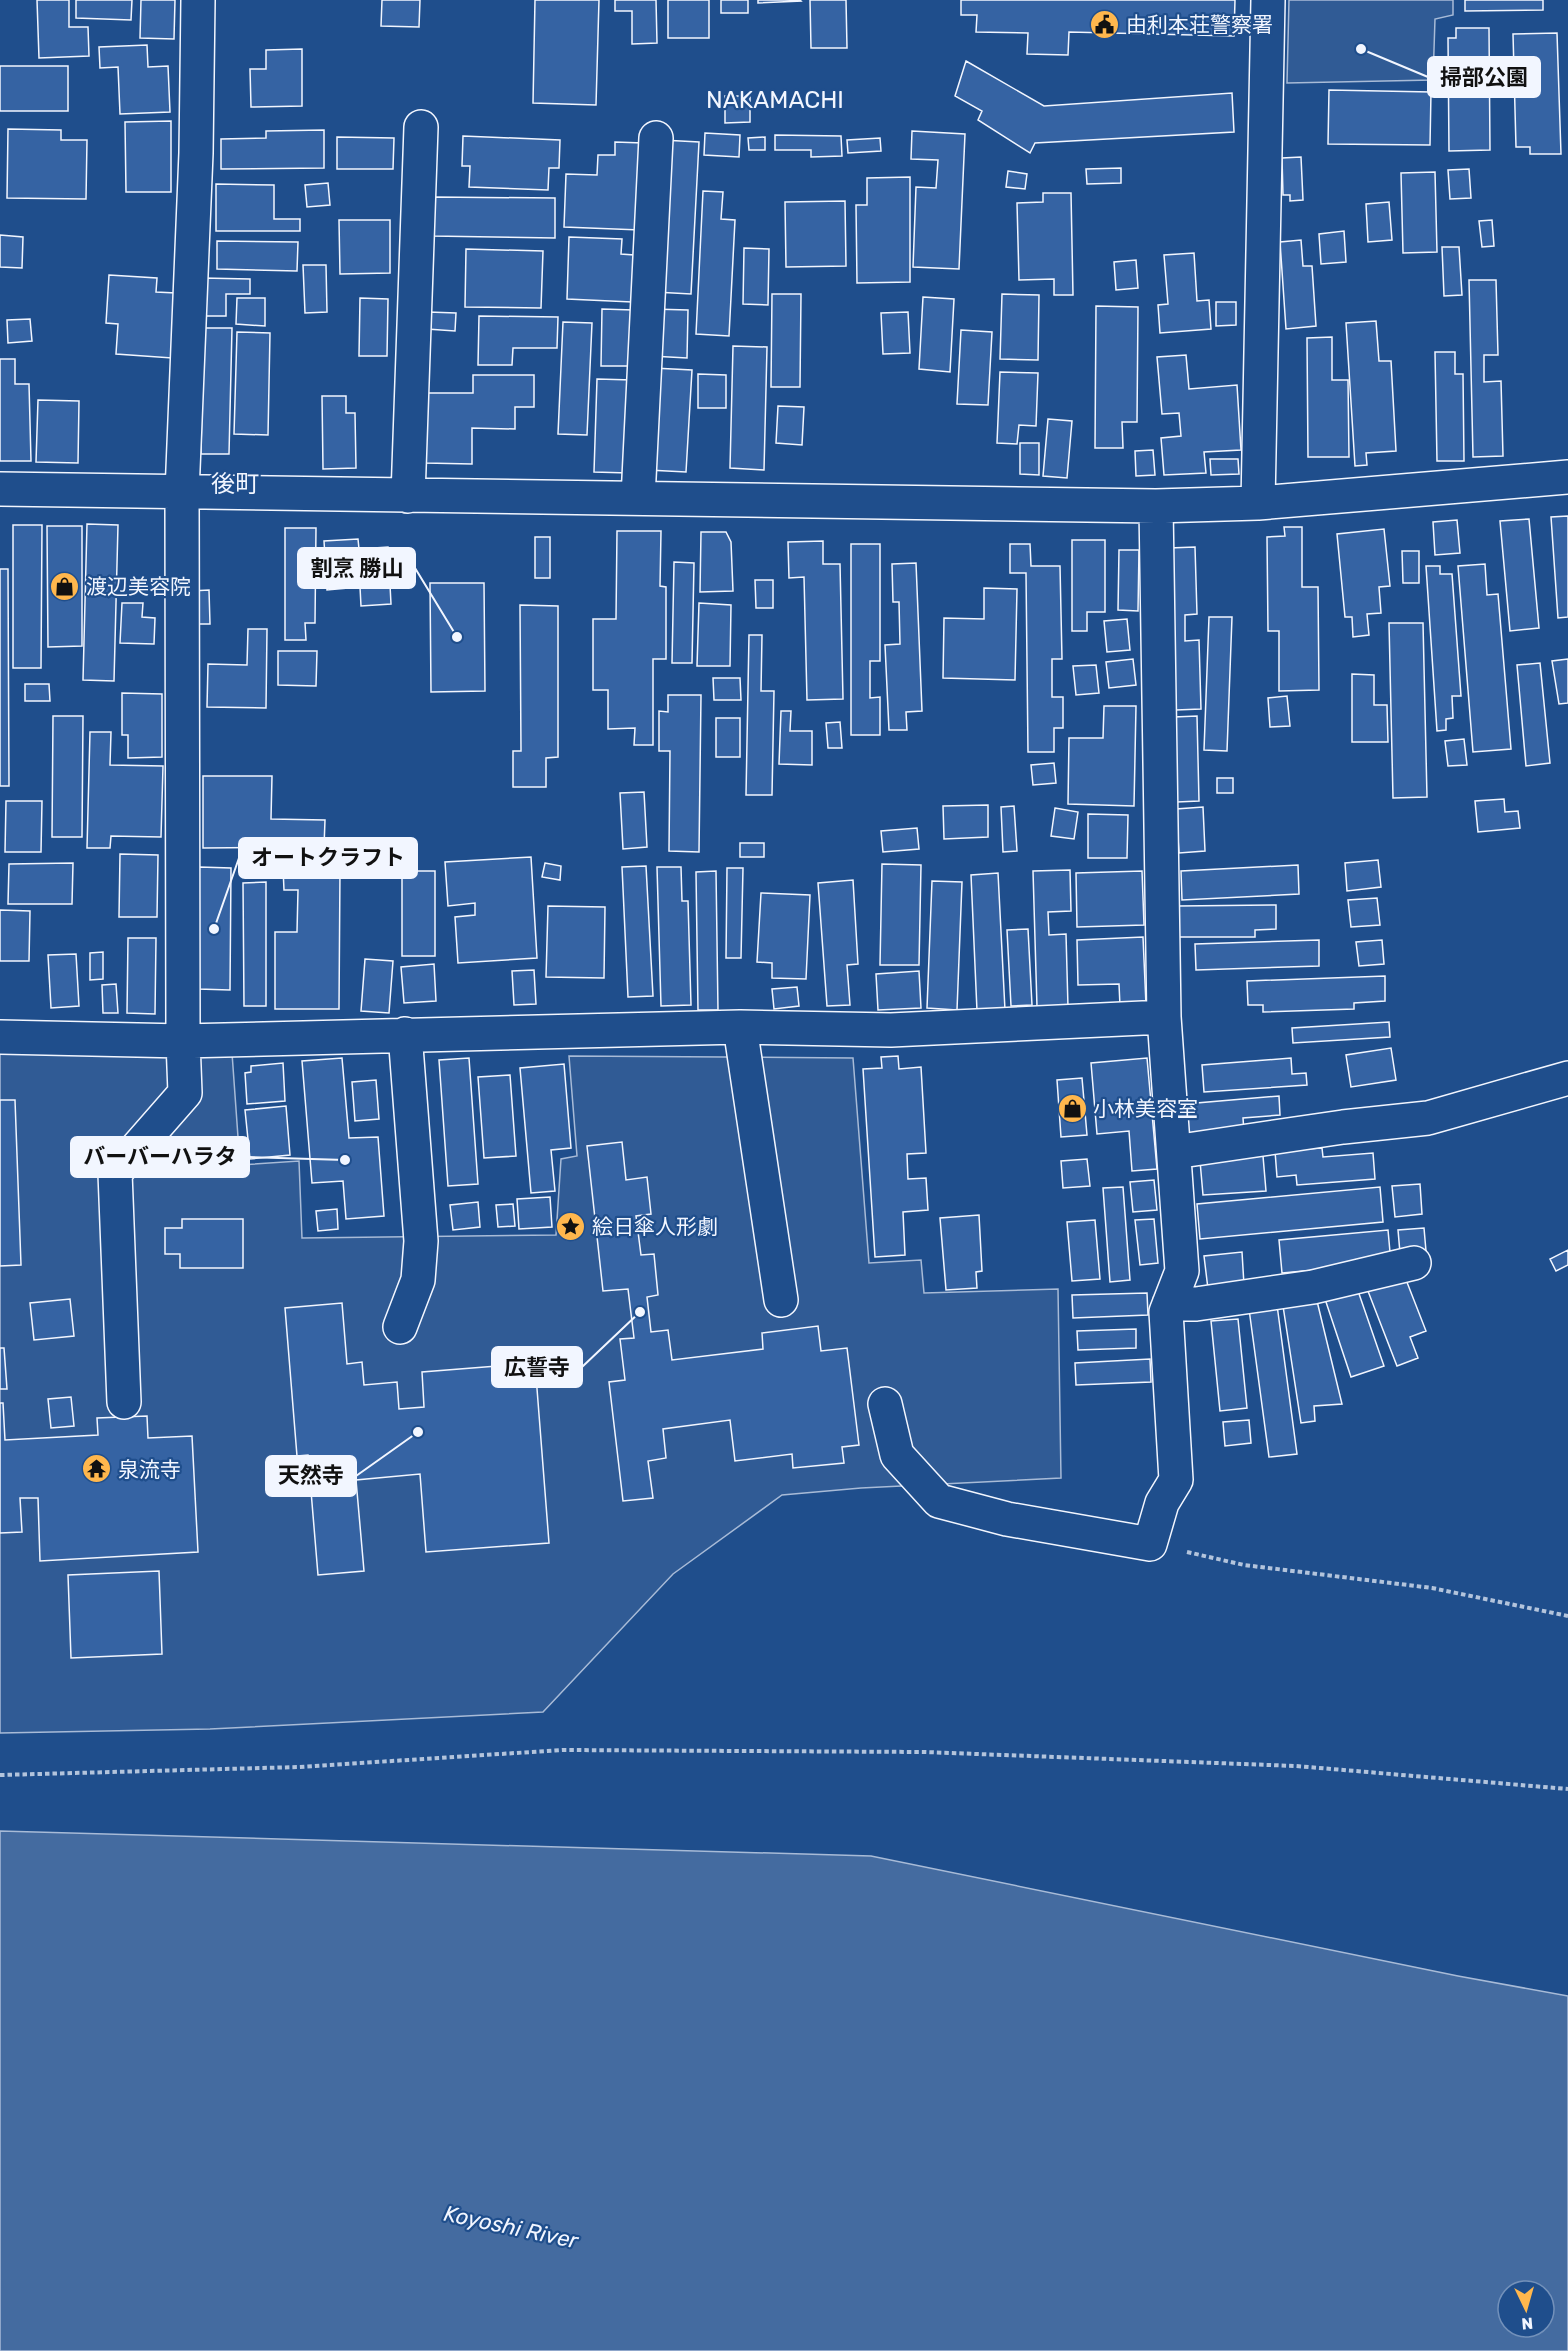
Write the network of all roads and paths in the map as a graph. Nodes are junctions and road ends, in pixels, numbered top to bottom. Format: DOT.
graph roads {
  1 [pos="198,0"];
  2 [pos="1268,0"];
  3 [pos="421,127"];
  4 [pos="656,138"];
  5 [pos="1568,477"];
  6 [pos="0,489"];
  7 [pos="182,492"];
  8 [pos="408,496"];
  9 [pos="638,498"];
  10 [pos="1258,503"];
  11 [pos="1156,506"];
  12 [pos="1164,1017"];
  13 [pos="740,1027"];
  14 [pos="405,1034"];
  15 [pos="0,1037"];
  16 [pos="183,1041"];
  17 [pos="1568,1078"];
  18 [pos="1174,1152"];
  19 [pos="1414,1263"];
  20 [pos="781,1300"];
  21 [pos="1169,1304"];
  22 [pos="400,1327"];
  23 [pos="124,1402"];
  24 [pos="885,1404"];
  25 [pos="1150,1544"];
  26 [pos="1568,1616"];
  27 [pos="0,1775"];
  28 [pos="1568,1789"];
  1 -- 7 [label="street"];
  2 -- 10 [label="street"];
  3 -- 8 [label="street"];
  4 -- 9 [label="street"];
  5 -- 10 [label="street"];
  6 -- 7 [label="street"];
  7 -- 8 [label="street"];
  7 -- 16 [label="street"];
  8 -- 9 [label="street"];
  9 -- 11 [label="street"];
  10 -- 11 [label="street"];
  11 -- 12 [label="street"];
  12 -- 13 [label="street"];
  12 -- 18 [label="street"];
  13 -- 14 [label="street"];
  13 -- 20 [label="street"];
  14 -- 16 [label="street"];
  14 -- 22 [label="street"];
  15 -- 16 [label="street"];
  16 -- 23 [label="street"];
  17 -- 18 [label="street"];
  18 -- 21 [label="street"];
  19 -- 21 [label="street"];
  21 -- 25 [label="street"];
  24 -- 25 [label="street"];
  25 -- 26 [label="path"];
  27 -- 28 [label="path"];
}
